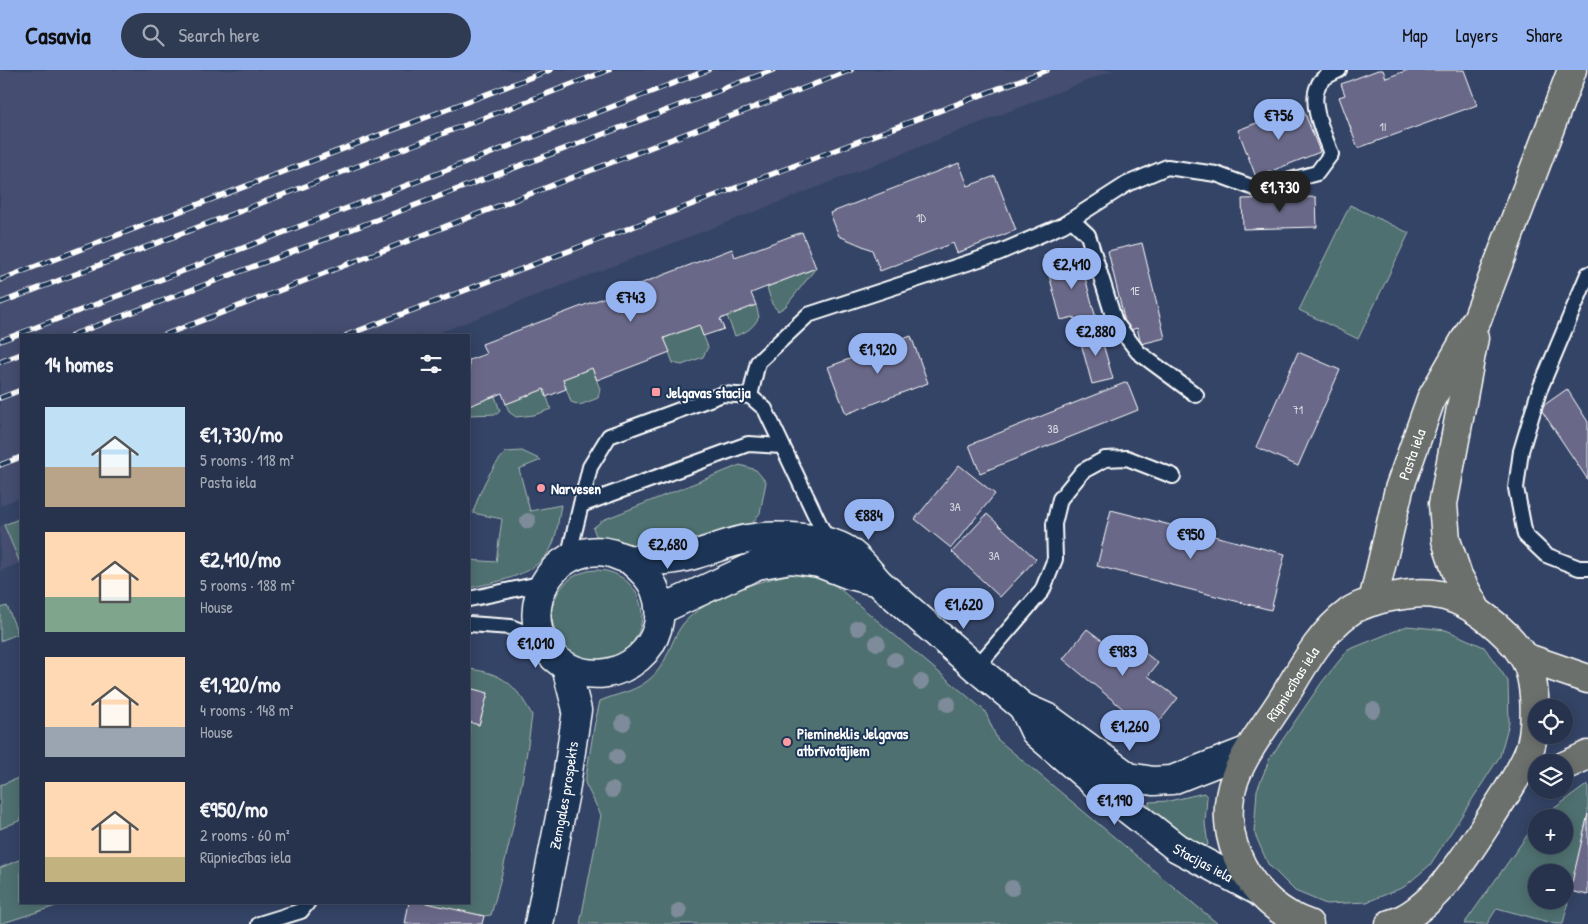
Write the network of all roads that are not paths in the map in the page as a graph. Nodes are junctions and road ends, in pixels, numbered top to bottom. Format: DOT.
graph roads {
  1 [pos="1339,70"];
  2 [pos="1571,73"];
  3 [pos="1072,220"];
  4 [pos="1588,274"];
  5 [pos="1478,317"];
  6 [pos="1196,394"];
  7 [pos="750,396"];
  8 [pos="782,446"];
  9 [pos="1173,476"];
  10 [pos="581,505"];
  11 [pos="828,542"];
  12 [pos="568,558"];
  13 [pos="629,559"];
  14 [pos="1588,568"];
  15 [pos="544,582"];
  16 [pos="878,582"];
  17 [pos="470,599"];
  18 [pos="1374,601"];
  19 [pos="660,610"];
  20 [pos="1477,611"];
  21 [pos="470,624"];
  22 [pos="541,639"];
  23 [pos="1524,657"];
  24 [pos="566,667"];
  25 [pos="976,668"];
  26 [pos="1588,679"];
  27 [pos="1023,707"];
  28 [pos="1250,750"];
  29 [pos="1588,755"];
  30 [pos="1573,762"];
  31 [pos="1528,781"];
  32 [pos="1510,787"];
  33 [pos="1258,891"];
  34 [pos="306,904"];
  35 [pos="1398,923"];
  36 [pos="259,924"];
  37 [pos="539,924"];
  38 [pos="1309,924"];
  1 -- 3 [label="lane"];
  2 -- 5 [label="main road, Pasta iela"];
  3 -- 6 [label="lane"];
  3 -- 7 [label="lane"];
  4 -- 14 [label="lane"];
  5 -- 18 [label="main road, Pasta iela"];
  5 -- 20 [label="main road, Pasta iela"];
  7 -- 8 [label="lane"];
  7 -- 10 [label="lane"];
  8 -- 10 [label="lane"];
  8 -- 11 [label="lane"];
  9 -- 25 [label="lane"];
  10 -- 12 [label="lane"];
  11 -- 13 [label="street"];
  11 -- 16 [label="street"];
  12 -- 13 [label="street"];
  12 -- 15 [label="street"];
  13 -- 19 [label="street"];
  15 -- 17 [label="lane"];
  15 -- 22 [label="street"];
  16 -- 19 [label="street"];
  16 -- 25 [label="street"];
  18 -- 20 [label="main road, Rūpniecības iela"];
  18 -- 28 [label="main road, Rūpniecības iela"];
  19 -- 24 [label="street"];
  20 -- 23 [label="main road, Rūpniecības iela"];
  21 -- 22 [label="lane"];
  22 -- 24 [label="street"];
  23 -- 26 [label="main road, Rūpniecības iela"];
  23 -- 32 [label="main road, Rūpniecības iela"];
  24 -- 37 [label="street, Zemgales prospekts"];
  25 -- 27 [label="street"];
  27 -- 28 [label="street"];
  27 -- 33 [label="street, Stacijas iela"];
  28 -- 33 [label="main road, Rūpniecības iela"];
  29 -- 30 [label="main road"];
  31 -- 32 [label="main road"];
  32 -- 35 [label="main road, Rūpniecības iela"];
  33 -- 38 [label="main road, Rūpniecības iela"];
  34 -- 36 [label="lane"];
}
